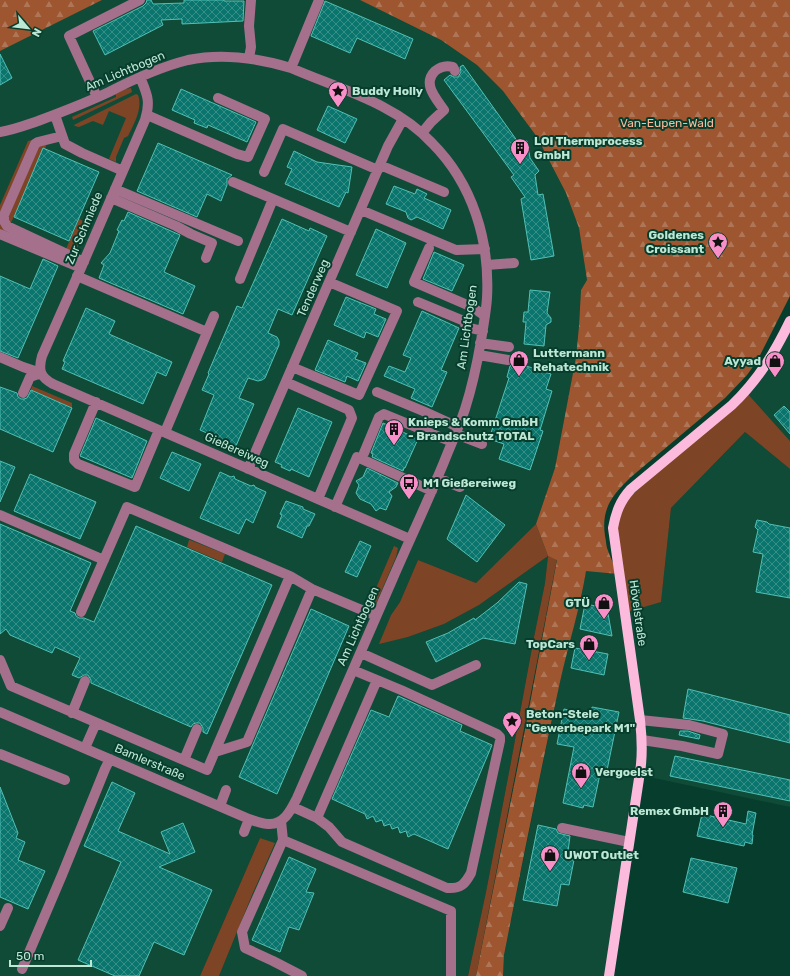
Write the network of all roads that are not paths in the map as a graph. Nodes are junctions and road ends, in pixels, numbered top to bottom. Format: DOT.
graph roads {
  1 [pos="140,0"];
  2 [pos="251,0"];
  3 [pos="319,0"];
  4 [pos="249,58"];
  5 [pos="290,68"];
  6 [pos="455,71"];
  7 [pos="140,77"];
  8 [pos="97,97"];
  9 [pos="218,98"];
  10 [pos="55,115"];
  11 [pos="147,115"];
  12 [pos="403,119"];
  13 [pos="0,132"];
  14 [pos="422,133"];
  15 [pos="62,136"];
  16 [pos="379,168"];
  17 [pos="123,171"];
  18 [pos="264,172"];
  19 [pos="232,182"];
  20 [pos="444,192"];
  21 [pos="113,193"];
  22 [pos="273,199"];
  23 [pos="361,210"];
  24 [pos="351,232"];
  25 [pos="0,234"];
  26 [pos="238,241"];
  27 [pos="429,248"];
  28 [pos="485,249"];
  29 [pos="206,258"];
  30 [pos="514,263"];
  31 [pos="487,265"];
  32 [pos="81,269"];
  33 [pos="240,279"];
  34 [pos="329,282"];
  35 [pos="418,302"];
  36 [pos="214,316"];
  37 [pos="484,316"];
  38 [pos="790,321"];
  39 [pos="482,331"];
  40 [pos="208,332"];
  41 [pos="480,343"];
  42 [pos="510,347"];
  43 [pos="479,354"];
  44 [pos="0,357"];
  45 [pos="508,360"];
  46 [pos="292,367"];
  47 [pos="41,373"];
  48 [pos="286,382"];
  49 [pos="377,392"];
  50 [pos="23,393"];
  51 [pos="96,402"];
  52 [pos="162,431"];
  53 [pos="455,434"];
  54 [pos="482,444"];
  55 [pos="364,453"];
  56 [pos="248,469"];
  57 [pos="437,478"];
  58 [pos="460,487"];
  59 [pos="432,491"];
  60 [pos="318,499"];
  61 [pos="335,507"];
  62 [pos="0,515"];
  63 [pos="410,539"];
  64 [pos="104,560"];
  65 [pos="290,576"];
  66 [pos="312,589"];
  67 [pos="81,612"];
  68 [pos="376,616"];
  69 [pos="361,653"];
  70 [pos="0,660"];
  71 [pos="476,665"];
  72 [pos="353,670"];
  73 [pos="377,680"];
  74 [pos="85,681"];
  75 [pos="0,712"];
  76 [pos="72,713"];
  77 [pos="640,720"];
  78 [pos="96,723"];
  79 [pos="197,729"];
  80 [pos="642,740"];
  81 [pos="85,748"];
  82 [pos="215,752"];
  83 [pos="0,754"];
  84 [pos="110,759"];
  85 [pos="184,760"];
  86 [pos="65,780"];
  87 [pos="226,790"];
  88 [pos="220,806"];
  89 [pos="287,814"];
  90 [pos="317,818"];
  91 [pos="249,819"];
  92 [pos="562,828"];
  93 [pos="244,832"];
  94 [pos="283,840"];
  95 [pos="629,842"];
  96 [pos="8,908"];
  97 [pos="0,926"];
  98 [pos="22,970"];
  99 [pos="302,976"];
  100 [pos="451,976"];
  101 [pos="609,976"];
  1 -- 8 [label="street"];
  2 -- 4 [label="street"];
  3 -- 5 [label="street"];
  4 -- 5 [label="street, Am Lichtbogen"];
  4 -- 7 [label="street, Am Lichtbogen"];
  5 -- 12 [label="street, Am Lichtbogen"];
  6 -- 14 [label="street"];
  7 -- 8 [label="street, Am Lichtbogen"];
  7 -- 11 [label="street, Zur Schmiede"];
  8 -- 10 [label="street, Am Lichtbogen"];
  9 -- 11 [label="street"];
  10 -- 13 [label="street, Am Lichtbogen"];
  10 -- 15 [label="street"];
  11 -- 17 [label="street, Zur Schmiede"];
  12 -- 14 [label="street, Am Lichtbogen"];
  12 -- 16 [label="street, Tenderweg"];
  14 -- 28 [label="street, Am Lichtbogen"];
  15 -- 17 [label="street"];
  15 -- 32 [label="street"];
  16 -- 18 [label="street"];
  16 -- 20 [label="street"];
  16 -- 23 [label="street, Tenderweg"];
  17 -- 21 [label="street, Zur Schmiede"];
  19 -- 22 [label="street"];
  21 -- 26 [label="street"];
  21 -- 29 [label="street"];
  21 -- 32 [label="street, Zur Schmiede"];
  22 -- 24 [label="street"];
  22 -- 33 [label="street"];
  23 -- 24 [label="street, Tenderweg"];
  23 -- 28 [label="street"];
  24 -- 34 [label="street, Tenderweg"];
  25 -- 32 [label="street"];
  27 -- 37 [label="street"];
  28 -- 31 [label="street, Am Lichtbogen"];
  30 -- 31 [label="street"];
  31 -- 37 [label="street, Am Lichtbogen"];
  32 -- 40 [label="street"];
  32 -- 47 [label="street, Zur Schmiede"];
  34 -- 46 [label="street, Tenderweg"];
  34 -- 46 [label="street"];
  35 -- 39 [label="street"];
  36 -- 40 [label="street"];
  37 -- 39 [label="street, Am Lichtbogen"];
  38 -- 77 [label="main road, Hövelstraße"];
  39 -- 41 [label="street, Am Lichtbogen"];
  40 -- 52 [label="street"];
  41 -- 42 [label="street"];
  41 -- 43 [label="street, Am Lichtbogen"];
  43 -- 45 [label="street"];
  43 -- 53 [label="street, Am Lichtbogen"];
  44 -- 47 [label="street"];
  46 -- 48 [label="street, Tenderweg"];
  47 -- 50 [label="street"];
  47 -- 51 [label="street, Gießereiweg"];
  48 -- 56 [label="street, Tenderweg"];
  48 -- 60 [label="street"];
  49 -- 53 [label="street"];
  51 -- 52 [label="street, Gießereiweg"];
  51 -- 52 [label="street"];
  52 -- 56 [label="street, Gießereiweg"];
  53 -- 54 [label="street"];
  53 -- 55 [label="street"];
  53 -- 57 [label="street, Am Lichtbogen"];
  56 -- 60 [label="street, Gießereiweg"];
  57 -- 58 [label="street"];
  57 -- 59 [label="street, Am Lichtbogen"];
  59 -- 61 [label="street"];
  59 -- 63 [label="street, Am Lichtbogen"];
  60 -- 61 [label="street, Gießereiweg"];
  61 -- 63 [label="street, Gießereiweg"];
  62 -- 64 [label="street"];
  63 -- 68 [label="street, Am Lichtbogen"];
  64 -- 65 [label="street"];
  64 -- 67 [label="street"];
  65 -- 66 [label="street"];
  65 -- 82 [label="street"];
  66 -- 68 [label="street"];
  66 -- 82 [label="street"];
  68 -- 69 [label="street, Am Lichtbogen"];
  69 -- 71 [label="street"];
  69 -- 72 [label="street, Am Lichtbogen"];
  70 -- 76 [label="street"];
  72 -- 73 [label="street"];
  72 -- 89 [label="street, Am Lichtbogen"];
  73 -- 90 [label="street"];
  73 -- 90 [label="street"];
  74 -- 76 [label="street"];
  75 -- 81 [label="street, Bamlerstraße"];
  76 -- 78 [label="street"];
  77 -- 80 [label="main road, Hövelstraße"];
  77 -- 80 [label="street"];
  78 -- 81 [label="street"];
  78 -- 85 [label="street"];
  79 -- 85 [label="street"];
  80 -- 95 [label="main road, Hövelstraße"];
  81 -- 84 [label="street, Bamlerstraße"];
  82 -- 85 [label="street"];
  83 -- 86 [label="street"];
  84 -- 88 [label="street, Bamlerstraße"];
  84 -- 98 [label="street"];
  87 -- 88 [label="street"];
  88 -- 91 [label="street, Bamlerstraße"];
  89 -- 90 [label="street"];
  89 -- 91 [label="street, Bamlerstraße"];
  89 -- 94 [label="street"];
  91 -- 93 [label="street"];
  92 -- 95 [label="street"];
  94 -- 99 [label="street"];
  94 -- 100 [label="street"];
  95 -- 101 [label="main road, Hövelstraße"];
  96 -- 97 [label="street"];
}
